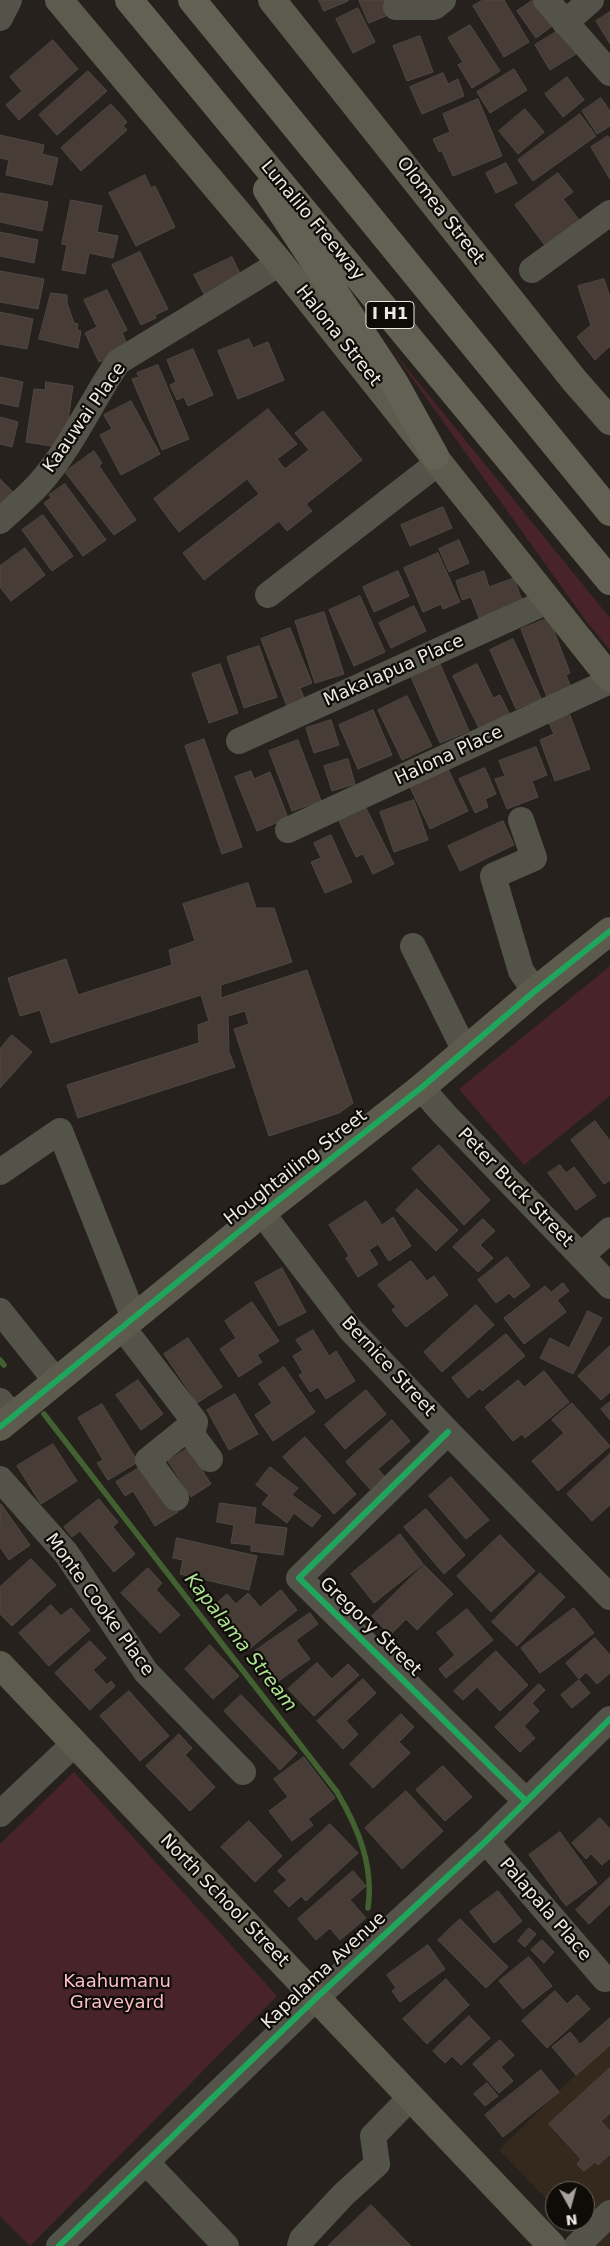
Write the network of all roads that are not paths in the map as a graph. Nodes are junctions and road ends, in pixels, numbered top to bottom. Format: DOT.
graph roads {
  1 [pos="10,0"];
  2 [pos="60,0"];
  3 [pos="129,0"];
  4 [pos="192,0"];
  5 [pos="272,0"];
  6 [pos="443,0"];
  7 [pos="546,0"];
  8 [pos="591,0"];
  9 [pos="396,7"];
  10 [pos="0,18"];
  11 [pos="565,23"];
  12 [pos="170,49"];
  13 [pos="610,73"];
  14 [pos="610,213"];
  15 [pos="280,262"];
  16 [pos="532,270"];
  17 [pos="606,410"];
  18 [pos="437,459"];
  19 [pos="610,512"];
  20 [pos="0,521"];
  21 [pos="610,581"];
  22 [pos="268,595"];
  23 [pos="548,601"];
  24 [pos="610,680"];
  25 [pos="239,741"];
  26 [pos="520,820"];
  27 [pos="288,830"];
  28 [pos="610,931"];
  29 [pos="413,946"];
  30 [pos="534,991"];
  31 [pos="465,1051"];
  32 [pos="422,1088"];
  33 [pos="0,1172"];
  34 [pos="262,1213"];
  35 [pos="610,1230"];
  36 [pos="581,1256"];
  37 [pos="610,1286"];
  38 [pos="0,1311"];
  39 [pos="128,1323"];
  40 [pos="56,1381"];
  41 [pos="4,1415"];
  42 [pos="195,1422"];
  43 [pos="448,1432"];
  44 [pos="210,1459"];
  45 [pos="0,1479"];
  46 [pos="176,1498"];
  47 [pos="610,1597"];
  48 [pos="0,1665"];
  49 [pos="610,1719"];
  50 [pos="74,1744"];
  51 [pos="243,1772"];
  52 [pos="526,1801"];
  53 [pos="0,1814"];
  54 [pos="486,1841"];
  55 [pos="605,1979"];
  56 [pos="316,1998"];
  57 [pos="411,2097"];
  58 [pos="146,2162"];
  59 [pos="343,2195"];
  60 [pos="610,2213"];
  61 [pos="542,2241"];
  62 [pos="59,2246"];
  63 [pos="226,2246"];
  64 [pos="288,2246"];
  65 [pos="300,2246"];
  66 [pos="577,2246"];
  1 -- 10 [label="street"];
  2 -- 15 [label="main road, Halona Street"];
  3 -- 12 [label="highway, Lunalilo Freeway / I H1"];
  4 -- 19 [label="highway, I H1"];
  5 -- 17 [label="main road, Olomea Street"];
  6 -- 9 [label="street"];
  7 -- 11 [label="street"];
  8 -- 11 [label="street"];
  11 -- 13 [label="street"];
  12 -- 18 [label="highway"];
  12 -- 21 [label="highway, Lunalilo Freeway / I H1"];
  14 -- 16 [label="street"];
  15 -- 18 [label="main road, Halona Street"];
  15 -- 20 [label="street, Kaauwai Place"];
  18 -- 22 [label="street"];
  18 -- 23 [label="main road, Halona Street"];
  23 -- 24 [label="main road, Halona Street"];
  23 -- 25 [label="street, Makalapua Place"];
  24 -- 27 [label="street, Halona Place"];
  26 -- 30 [label="street"];
  28 -- 30 [label="main road, Houghtailing Street"];
  29 -- 31 [label="street"];
  30 -- 31 [label="main road, Houghtailing Street"];
  31 -- 32 [label="main road, Houghtailing Street"];
  32 -- 34 [label="main road, Houghtailing Street"];
  32 -- 36 [label="street, Peter Buck Street"];
  33 -- 39 [label="street"];
  34 -- 39 [label="main road, Houghtailing Street"];
  34 -- 43 [label="street, Bernice Street"];
  35 -- 36 [label="street"];
  36 -- 37 [label="street, Peter Buck Street"];
  38 -- 40 [label="street"];
  39 -- 40 [label="main road, Houghtailing Street"];
  39 -- 42 [label="street"];
  40 -- 41 [label="main road, Houghtailing Street"];
  42 -- 44 [label="street"];
  42 -- 46 [label="street"];
  43 -- 47 [label="street, Bernice Street"];
  43 -- 52 [label="street, Gregory Street"];
  45 -- 51 [label="street, Monte Cooke Place"];
  48 -- 50 [label="main road, North School Street"];
  49 -- 52 [label="street, Kapalama Avenue"];
  50 -- 53 [label="street"];
  50 -- 56 [label="main road, North School Street"];
  52 -- 54 [label="street, Kapalama Avenue"];
  54 -- 55 [label="street, Palapala Place"];
  54 -- 56 [label="street, Kapalama Avenue"];
  56 -- 57 [label="main road, North School Street"];
  56 -- 58 [label="street, Kapalama Avenue"];
  57 -- 59 [label="street"];
  57 -- 61 [label="main road, North School Street"];
  58 -- 62 [label="street, Kapalama Avenue"];
  58 -- 63 [label="street"];
  59 -- 64 [label="street"];
  59 -- 65 [label="street"];
  60 -- 66 [label="street"];
}
